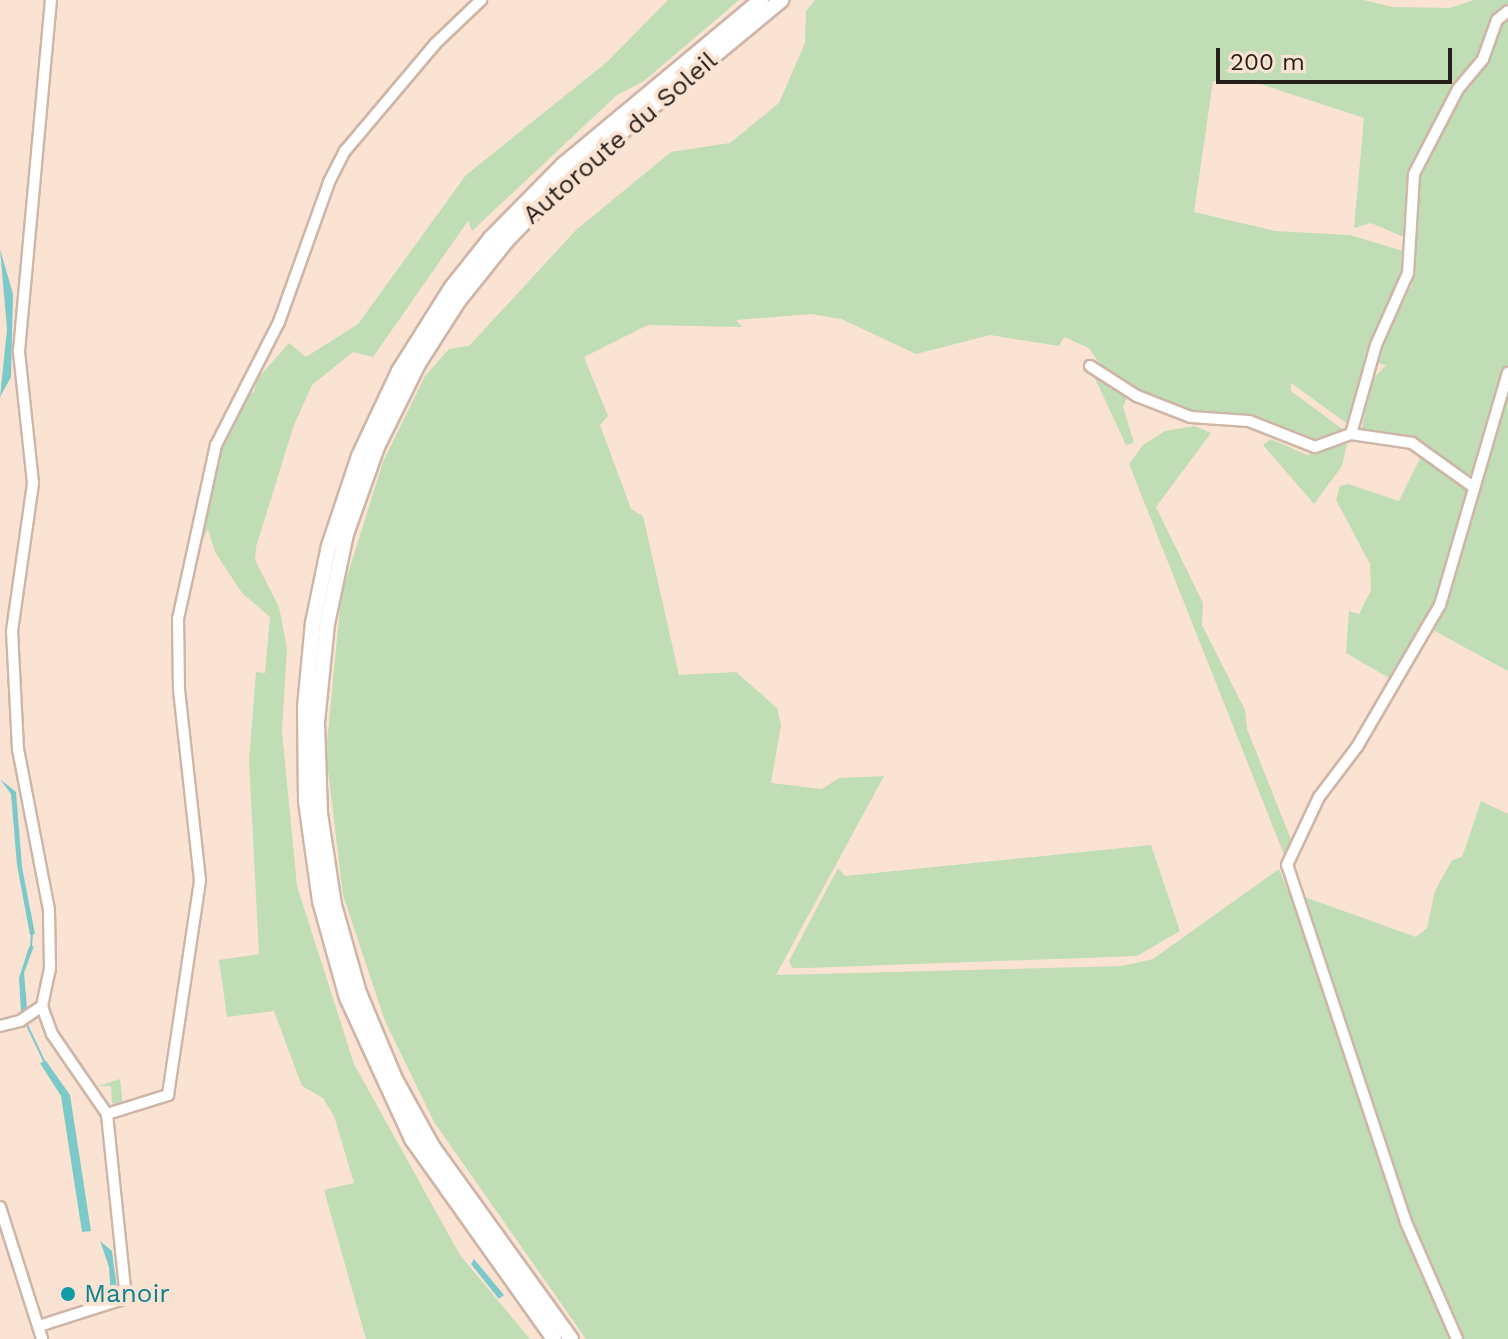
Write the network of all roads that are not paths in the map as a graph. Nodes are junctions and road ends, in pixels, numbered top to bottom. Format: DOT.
graph roads {
  1 [pos="51,0"];
  2 [pos="481,0"];
  3 [pos="761,0"];
  4 [pos="781,0"];
  5 [pos="1508,11"];
  6 [pos="1090,366"];
  7 [pos="1508,373"];
  8 [pos="1351,434"];
  9 [pos="1472,486"];
  10 [pos="42,1006"];
  11 [pos="0,1026"];
  12 [pos="107,1114"];
  13 [pos="0,1207"];
  14 [pos="39,1326"];
  15 [pos="42,1339"];
  16 [pos="554,1339"];
  17 [pos="571,1339"];
  18 [pos="1457,1339"];
  1 -- 10 [label="street"];
  2 -- 12 [label="street"];
  3 -- 16 [label="highway, Autoroute du Soleil"];
  4 -- 17 [label="highway, Autoroute du Soleil"];
  5 -- 8 [label="street"];
  6 -- 8 [label="street"];
  7 -- 9 [label="street"];
  8 -- 9 [label="street"];
  9 -- 18 [label="street"];
  10 -- 11 [label="street"];
  10 -- 12 [label="street"];
  12 -- 14 [label="street"];
  13 -- 14 [label="street"];
  14 -- 15 [label="street"];
}
